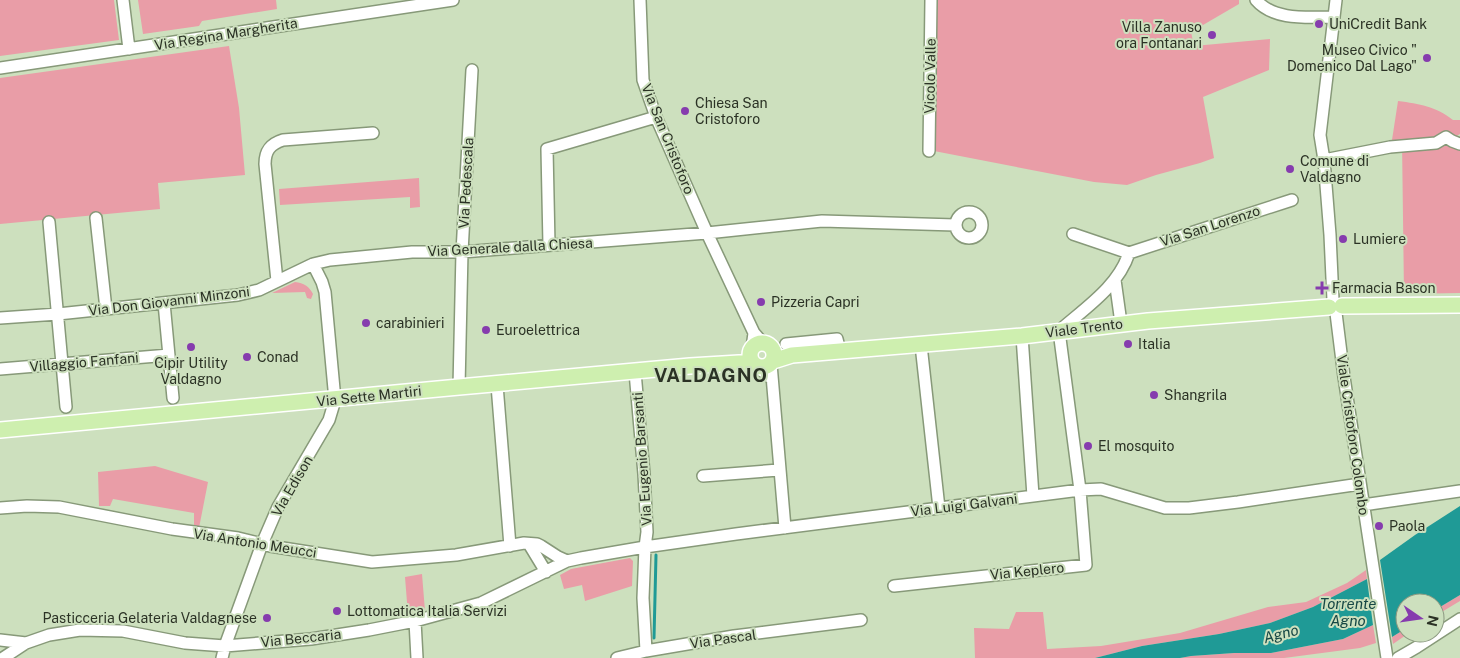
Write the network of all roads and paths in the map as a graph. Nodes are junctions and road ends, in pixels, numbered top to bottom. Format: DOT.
graph roads {
  1 [pos="123,0"];
  2 [pos="453,0"];
  3 [pos="640,0"];
  4 [pos="931,0"];
  5 [pos="1256,0"];
  6 [pos="1336,0"];
  7 [pos="428,2"];
  8 [pos="1333,17"];
  9 [pos="129,49"];
  10 [pos="0,68"];
  11 [pos="472,70"];
  12 [pos="656,117"];
  13 [pos="373,133"];
  14 [pos="1460,144"];
  15 [pos="929,151"];
  16 [pos="1324,160"];
  17 [pos="1292,200"];
  18 [pos="96,218"];
  19 [pos="48,222"];
  20 [pos="956,225"];
  21 [pos="707,233"];
  22 [pos="1073,234"];
  23 [pos="549,245"];
  24 [pos="462,252"];
  25 [pos="1128,253"];
  26 [pos="313,264"];
  27 [pos="1115,280"];
  28 [pos="277,281"];
  29 [pos="164,303"];
  30 [pos="1460,305"];
  31 [pos="1335,306"];
  32 [pos="106,309"];
  33 [pos="58,314"];
  34 [pos="0,318"];
  35 [pos="1121,323"];
  36 [pos="1059,331"];
  37 [pos="1022,336"];
  38 [pos="921,345"];
  39 [pos="789,350"];
  40 [pos="169,355"];
  41 [pos="760,356"];
  42 [pos="63,364"];
  43 [pos="0,369"];
  44 [pos="635,372"];
  45 [pos="497,385"];
  46 [pos="459,387"];
  47 [pos="173,398"];
  48 [pos="335,400"];
  49 [pos="66,407"];
  50 [pos="0,430"];
  51 [pos="779,470"];
  52 [pos="703,476"];
  53 [pos="1360,484"];
  54 [pos="1080,490"];
  55 [pos="1460,491"];
  56 [pos="1033,496"];
  57 [pos="1363,505"];
  58 [pos="0,508"];
  59 [pos="939,508"];
  60 [pos="784,528"];
  61 [pos="262,544"];
  62 [pos="529,544"];
  63 [pos="510,546"];
  64 [pos="645,547"];
  65 [pos="567,561"];
  66 [pos="546,572"];
  67 [pos="894,586"];
  68 [pos="1460,619"];
  69 [pos="861,620"];
  70 [pos="415,622"];
  71 [pos="0,640"];
  72 [pos="26,643"];
  73 [pos="226,646"];
  74 [pos="646,651"];
  75 [pos="3,658"];
  76 [pos="222,658"];
  77 [pos="417,658"];
  78 [pos="618,658"];
  79 [pos="1387,658"];
  80 [pos="1398,658"];
  1 -- 9 [label="street"];
  2 -- 7 [label="street, Via Regina Margherita"];
  3 -- 12 [label="street, Via San Cristoforo"];
  4 -- 15 [label="street, Vicolo Valle"];
  5 -- 8 [label="street"];
  6 -- 8 [label="street, Viale Cristoforo Colombo"];
  7 -- 9 [label="street, Via Regina Margherita"];
  8 -- 16 [label="street, Viale Cristoforo Colombo"];
  9 -- 10 [label="street, Via Regina Margherita"];
  11 -- 24 [label="street, Via Pedescala"];
  12 -- 21 [label="street, Via San Cristoforo"];
  12 -- 23 [label="street"];
  13 -- 28 [label="street"];
  14 -- 16 [label="street"];
  16 -- 31 [label="street, Viale Cristoforo Colombo"];
  17 -- 25 [label="street, Via San Lorenzo"];
  18 -- 32 [label="street"];
  19 -- 33 [label="street"];
  20 -- 21 [label="street, Via Generale dalla Chiesa"];
  21 -- 23 [label="street, Via Generale dalla Chiesa"];
  21 -- 41 [label="street, Via San Cristoforo"];
  22 -- 25 [label="street"];
  23 -- 24 [label="street, Via Generale dalla Chiesa"];
  24 -- 26 [label="street, Via Generale dalla Chiesa"];
  24 -- 46 [label="street, Via Pedescala"];
  25 -- 27 [label="street"];
  26 -- 28 [label="street, Via Don Giovanni Minzoni"];
  26 -- 48 [label="street"];
  27 -- 35 [label="street"];
  27 -- 36 [label="street"];
  28 -- 29 [label="street, Via Don Giovanni Minzoni"];
  29 -- 32 [label="street, Via Don Giovanni Minzoni"];
  29 -- 40 [label="street"];
  30 -- 31 [label="main road, Viale Trento"];
  31 -- 35 [label="main road, Viale Trento"];
  31 -- 53 [label="street, Viale Cristoforo Colombo"];
  32 -- 33 [label="street, Via Don Giovanni Minzoni"];
  33 -- 34 [label="street, Via Don Giovanni Minzoni"];
  33 -- 42 [label="street"];
  35 -- 36 [label="main road, Viale Trento"];
  36 -- 37 [label="main road, Viale Trento"];
  36 -- 54 [label="street"];
  37 -- 38 [label="main road, Viale Trento"];
  37 -- 56 [label="street"];
  38 -- 39 [label="main road, Viale Trento"];
  38 -- 59 [label="street"];
  39 -- 41 [label="main road, Via Sette Martiri"];
  40 -- 42 [label="street, Villaggio Fanfani"];
  40 -- 47 [label="street"];
  41 -- 44 [label="main road, Via Sette Martiri"];
  41 -- 51 [label="street, Via San Cristoforo"];
  42 -- 43 [label="street, Villaggio Fanfani"];
  42 -- 49 [label="street"];
  44 -- 45 [label="main road, Via Sette Martiri"];
  44 -- 64 [label="street, Via Eugenio Barsanti"];
  45 -- 46 [label="main road, Via Sette Martiri"];
  45 -- 63 [label="street"];
  46 -- 48 [label="main road, Via Sette Martiri"];
  48 -- 50 [label="main road, Via Sette Martiri"];
  48 -- 61 [label="street, Via Edison"];
  51 -- 52 [label="street"];
  51 -- 60 [label="street, Via San Cristoforo"];
  53 -- 54 [label="street, Via Luigi Galvani"];
  53 -- 57 [label="street, Viale Cristoforo Colombo"];
  54 -- 56 [label="street, Via Luigi Galvani"];
  54 -- 67 [label="street, Via Keplero"];
  55 -- 57 [label="street"];
  56 -- 59 [label="street, Via Luigi Galvani"];
  57 -- 79 [label="street, Viale Cristoforo Colombo"];
  58 -- 61 [label="street, Via Antonio Meucci"];
  59 -- 60 [label="street, Via Luigi Galvani"];
  60 -- 64 [label="street, Via Luigi Galvani"];
  61 -- 63 [label="street, Via Antonio Meucci"];
  61 -- 73 [label="street, Via Edison"];
  62 -- 63 [label="street, Via Antonio Meucci"];
  62 -- 65 [label="street, Via Antonio Meucci"];
  62 -- 66 [label="street"];
  64 -- 65 [label="street, Via Luigi Galvani"];
  64 -- 74 [label="street"];
  65 -- 66 [label="street, Via Beccaria"];
  66 -- 70 [label="street, Via Beccaria"];
  68 -- 80 [label="street"];
  69 -- 74 [label="street, Via Pascal"];
  70 -- 73 [label="street, Via Beccaria"];
  70 -- 77 [label="street"];
  71 -- 72 [label="street, Via Beccaria"];
  72 -- 73 [label="street, Via Beccaria"];
  72 -- 75 [label="street, Via Beccaria"];
  73 -- 76 [label="street, Via Edison"];
  74 -- 78 [label="street, Via Pascal"];
}
